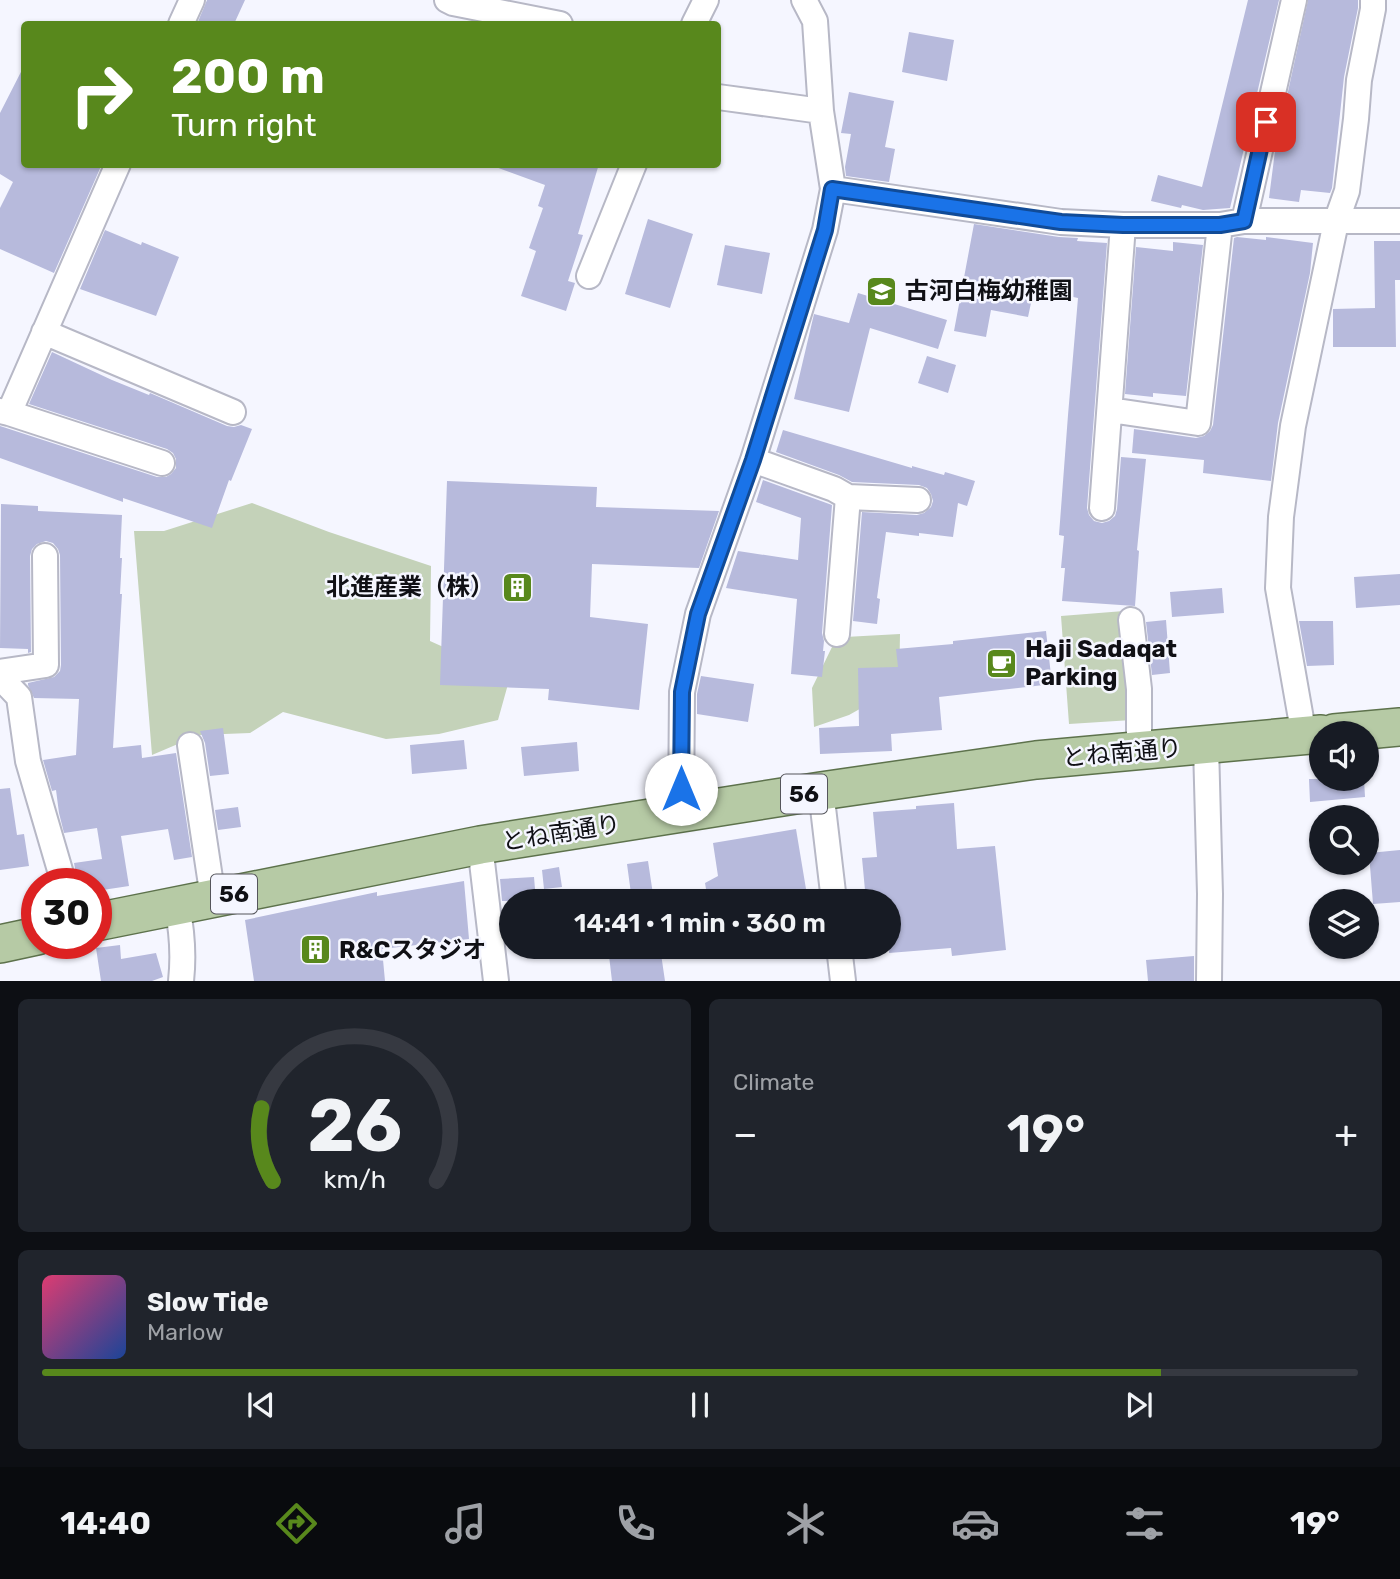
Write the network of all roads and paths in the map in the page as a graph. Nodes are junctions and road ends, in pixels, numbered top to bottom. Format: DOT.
graph roads {
  1 [pos="192,0"];
  2 [pos="706,0"];
  3 [pos="804,0"];
  4 [pos="1294,0"];
  5 [pos="1373,0"];
  6 [pos="452,1"];
  7 [pos="182,21"];
  8 [pos="546,21"];
  9 [pos="696,21"];
  10 [pos="721,97"];
  11 [pos="821,111"];
  12 [pos="116,168"];
  13 [pos="632,168"];
  14 [pos="832,189"];
  15 [pos="1400,220"];
  16 [pos="1244,221"];
  17 [pos="1336,222"];
  18 [pos="1123,225"];
  19 [pos="1220,225"];
  20 [pos="589,276"];
  21 [pos="44,331"];
  22 [pos="1110,410"];
  23 [pos="5,412"];
  24 [pos="233,412"];
  25 [pos="753,460"];
  26 [pos="162,463"];
  27 [pos="848,496"];
  28 [pos="918,500"];
  29 [pos="1102,508"];
  30 [pos="45,556"];
  31 [pos="1131,620"];
  32 [pos="837,634"];
  33 [pos="0,674"];
  34 [pos="1316,721"];
  35 [pos="1400,727"];
  36 [pos="1379,729"];
  37 [pos="1309,736"];
  38 [pos="190,745"];
  39 [pos="1206,746"];
  40 [pos="1139,752"];
  41 [pos="821,791"];
  42 [pos="681,814"];
  43 [pos="480,845"];
  44 [pos="59,868"];
  45 [pos="833,889"];
  46 [pos="214,898"];
  47 [pos="177,906"];
  48 [pos="112,919"];
  49 [pos="21,939"];
  50 [pos="0,944"];
  51 [pos="840,959"];
  52 [pos="181,981"];
  53 [pos="496,981"];
  54 [pos="843,981"];
  55 [pos="1209,981"];
  1 -- 7 [label="street"];
  2 -- 9 [label="street"];
  3 -- 11 [label="street"];
  4 -- 16 [label="street"];
  5 -- 17 [label="street"];
  6 -- 8 [label="street"];
  10 -- 11 [label="street"];
  11 -- 14 [label="street"];
  12 -- 21 [label="street"];
  13 -- 20 [label="street"];
  14 -- 18 [label="street"];
  14 -- 25 [label="street"];
  15 -- 17 [label="street"];
  16 -- 17 [label="street"];
  16 -- 19 [label="street"];
  17 -- 34 [label="street"];
  18 -- 19 [label="street"];
  18 -- 22 [label="street"];
  19 -- 22 [label="street"];
  21 -- 23 [label="street"];
  21 -- 24 [label="street"];
  22 -- 29 [label="street"];
  23 -- 26 [label="street"];
  25 -- 27 [label="street"];
  25 -- 42 [label="street"];
  27 -- 28 [label="street"];
  27 -- 32 [label="street"];
  30 -- 33 [label="street"];
  31 -- 40 [label="street"];
  33 -- 44 [label="street"];
  35 -- 36 [label="main road, とね南通り / 56"];
  37 -- 39 [label="main road, とね南通り / 56"];
  38 -- 46 [label="street"];
  39 -- 40 [label="main road, とね南通り / 56"];
  39 -- 55 [label="street"];
  40 -- 41 [label="main road, とね南通り / 56"];
  41 -- 42 [label="main road, とね南通り / 56"];
  41 -- 45 [label="street"];
  42 -- 43 [label="main road, とね南通り / 56"];
  43 -- 46 [label="main road, とね南通り / 56"];
  43 -- 53 [label="street"];
  46 -- 47 [label="main road, とね南通り / 56"];
  47 -- 48 [label="main road, とね南通り / 56"];
  47 -- 52 [label="street"];
  49 -- 50 [label="main road"];
  51 -- 54 [label="street"];
}
